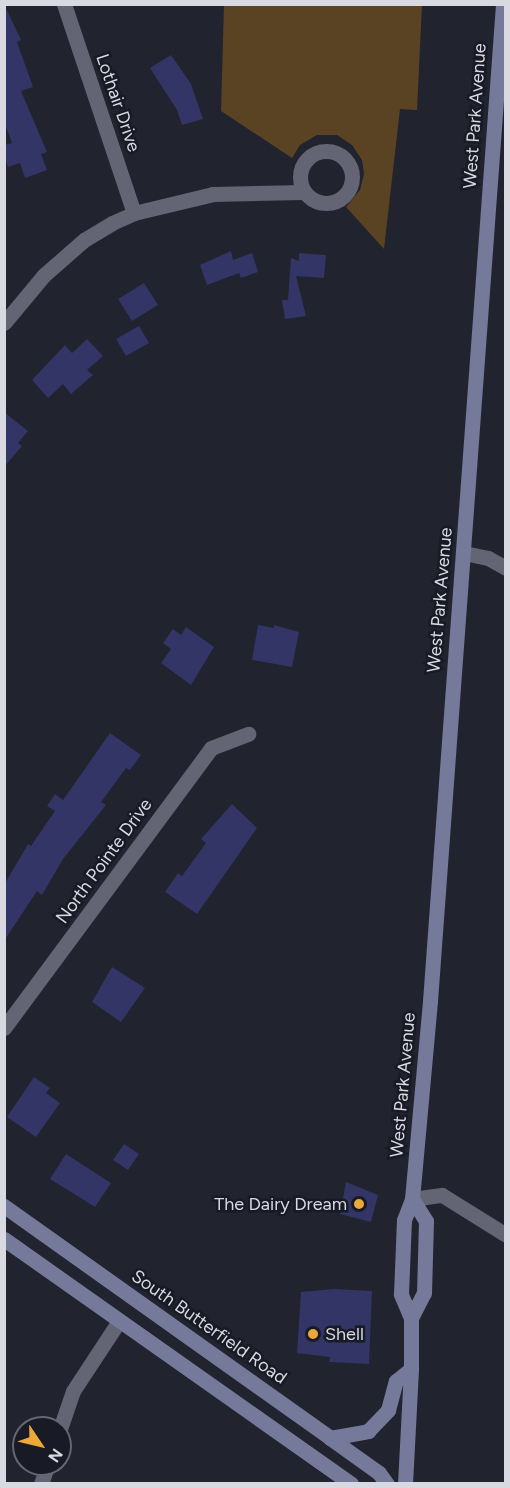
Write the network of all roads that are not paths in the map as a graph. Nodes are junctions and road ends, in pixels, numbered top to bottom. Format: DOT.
graph roads {
  1 [pos="64,4"];
  2 [pos="503,4"];
  3 [pos="304,192"];
  4 [pos="134,213"];
  5 [pos="4,323"];
  6 [pos="464,554"];
  7 [pos="506,568"];
  8 [pos="248,734"];
  9 [pos="4,1028"];
  10 [pos="412,1198"];
  11 [pos="4,1206"];
  12 [pos="506,1235"];
  13 [pos="4,1239"];
  14 [pos="411,1318"];
  15 [pos="119,1321"];
  16 [pos="411,1369"];
  17 [pos="65,1416"];
  18 [pos="330,1438"];
  19 [pos="351,1484"];
  20 [pos="387,1484"];
  21 [pos="405,1484"];
  1 -- 4 [label="street, Lothair Drive"];
  2 -- 6 [label="main road, West Park Avenue"];
  3 -- 4 [label="street"];
  4 -- 5 [label="street"];
  6 -- 7 [label="street"];
  6 -- 10 [label="main road, West Park Avenue"];
  8 -- 9 [label="street, North Pointe Drive"];
  10 -- 12 [label="street"];
  10 -- 14 [label="main road, West Park Avenue"];
  10 -- 14 [label="main road, West Park Avenue"];
  11 -- 18 [label="main road, South Butterfield Road"];
  13 -- 15 [label="main road"];
  14 -- 16 [label="main road, West Park Avenue"];
  15 -- 17 [label="street"];
  15 -- 19 [label="main road"];
  16 -- 18 [label="main road"];
  16 -- 21 [label="main road, West Park Avenue"];
  18 -- 20 [label="main road, South Butterfield Road"];
}
